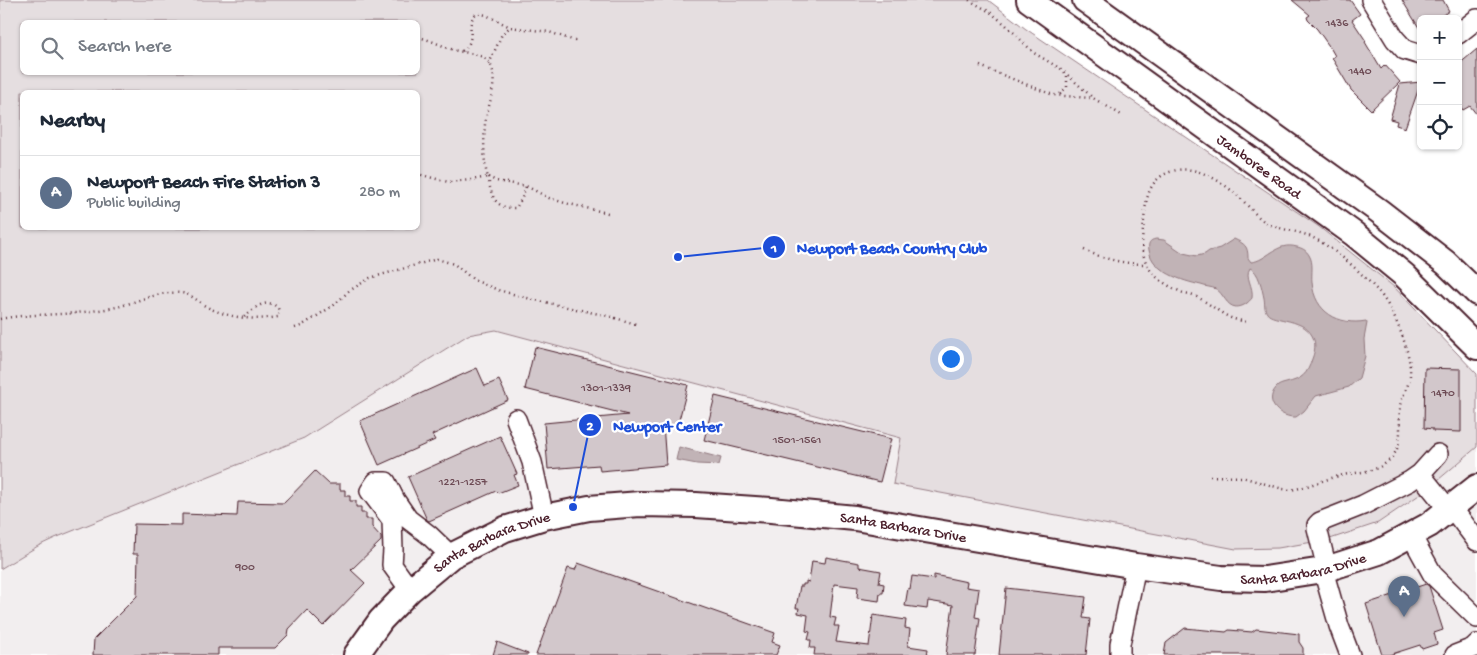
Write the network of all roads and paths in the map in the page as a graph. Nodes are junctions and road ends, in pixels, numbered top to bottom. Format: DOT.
graph roads {
  1 [pos="969,0"];
  2 [pos="1029,0"];
  3 [pos="1085,0"];
  4 [pos="1371,0"];
  5 [pos="1477,19"];
  6 [pos="510,27"];
  7 [pos="1462,31"];
  8 [pos="420,38"];
  9 [pos="578,42"];
  10 [pos="461,51"];
  11 [pos="1417,54"];
  12 [pos="489,64"];
  13 [pos="980,66"];
  14 [pos="1065,72"];
  15 [pos="1059,95"];
  16 [pos="1093,98"];
  17 [pos="1123,116"];
  18 [pos="420,174"];
  19 [pos="488,177"];
  20 [pos="526,186"];
  21 [pos="608,213"];
  22 [pos="1084,250"];
  23 [pos="1146,264"];
  24 [pos="1477,293"];
  25 [pos="244,318"];
  26 [pos="0,319"];
  27 [pos="1249,323"];
  28 [pos="636,324"];
  29 [pos="295,328"];
  30 [pos="1477,347"];
  31 [pos="516,419"];
  32 [pos="1438,454"];
  33 [pos="1420,474"];
  34 [pos="1210,476"];
  35 [pos="1477,487"];
  36 [pos="1450,509"];
  37 [pos="544,517"];
  38 [pos="1411,535"];
  39 [pos="1477,541"];
  40 [pos="451,556"];
  41 [pos="1136,566"];
  42 [pos="1325,570"];
  43 [pos="410,590"];
  44 [pos="1477,618"];
  45 [pos="1477,644"];
  46 [pos="356,655"];
  47 [pos="1120,655"];
  48 [pos="1350,655"];
  49 [pos="1455,655"];
  1 -- 14 [label="path"];
  2 -- 30 [label="main road, Jamboree Road"];
  3 -- 24 [label="main road"];
  4 -- 11 [label="street"];
  5 -- 7 [label="street"];
  6 -- 9 [label="path"];
  6 -- 10 [label="path"];
  6 -- 12 [label="path"];
  8 -- 10 [label="path"];
  10 -- 12 [label="path"];
  12 -- 19 [label="path"];
  13 -- 15 [label="path"];
  14 -- 15 [label="path"];
  14 -- 16 [label="path"];
  15 -- 16 [label="path"];
  16 -- 17 [label="path"];
  18 -- 19 [label="path"];
  19 -- 20 [label="path"];
  19 -- 20 [label="path"];
  20 -- 21 [label="path"];
  22 -- 23 [label="path"];
  23 -- 27 [label="path"];
  23 -- 34 [label="path"];
  25 -- 25 [label="path"];
  25 -- 26 [label="path"];
  28 -- 29 [label="path"];
  31 -- 37 [label="street"];
  32 -- 33 [label="street"];
  33 -- 36 [label="street"];
  33 -- 42 [label="street"];
  35 -- 36 [label="main road, Santa Barbara Drive"];
  36 -- 38 [label="main road, Santa Barbara Drive"];
  36 -- 39 [label="street"];
  37 -- 40 [label="main road, Santa Barbara Drive"];
  37 -- 41 [label="main road, Santa Barbara Drive"];
  38 -- 42 [label="main road, Santa Barbara Drive"];
  38 -- 44 [label="street"];
  40 -- 43 [label="main road, Santa Barbara Drive"];
  40 -- 43 [label="street"];
  41 -- 42 [label="main road, Santa Barbara Drive"];
  41 -- 47 [label="street"];
  42 -- 48 [label="street"];
  43 -- 46 [label="main road, Santa Barbara Drive"];
  45 -- 49 [label="street"];
}
